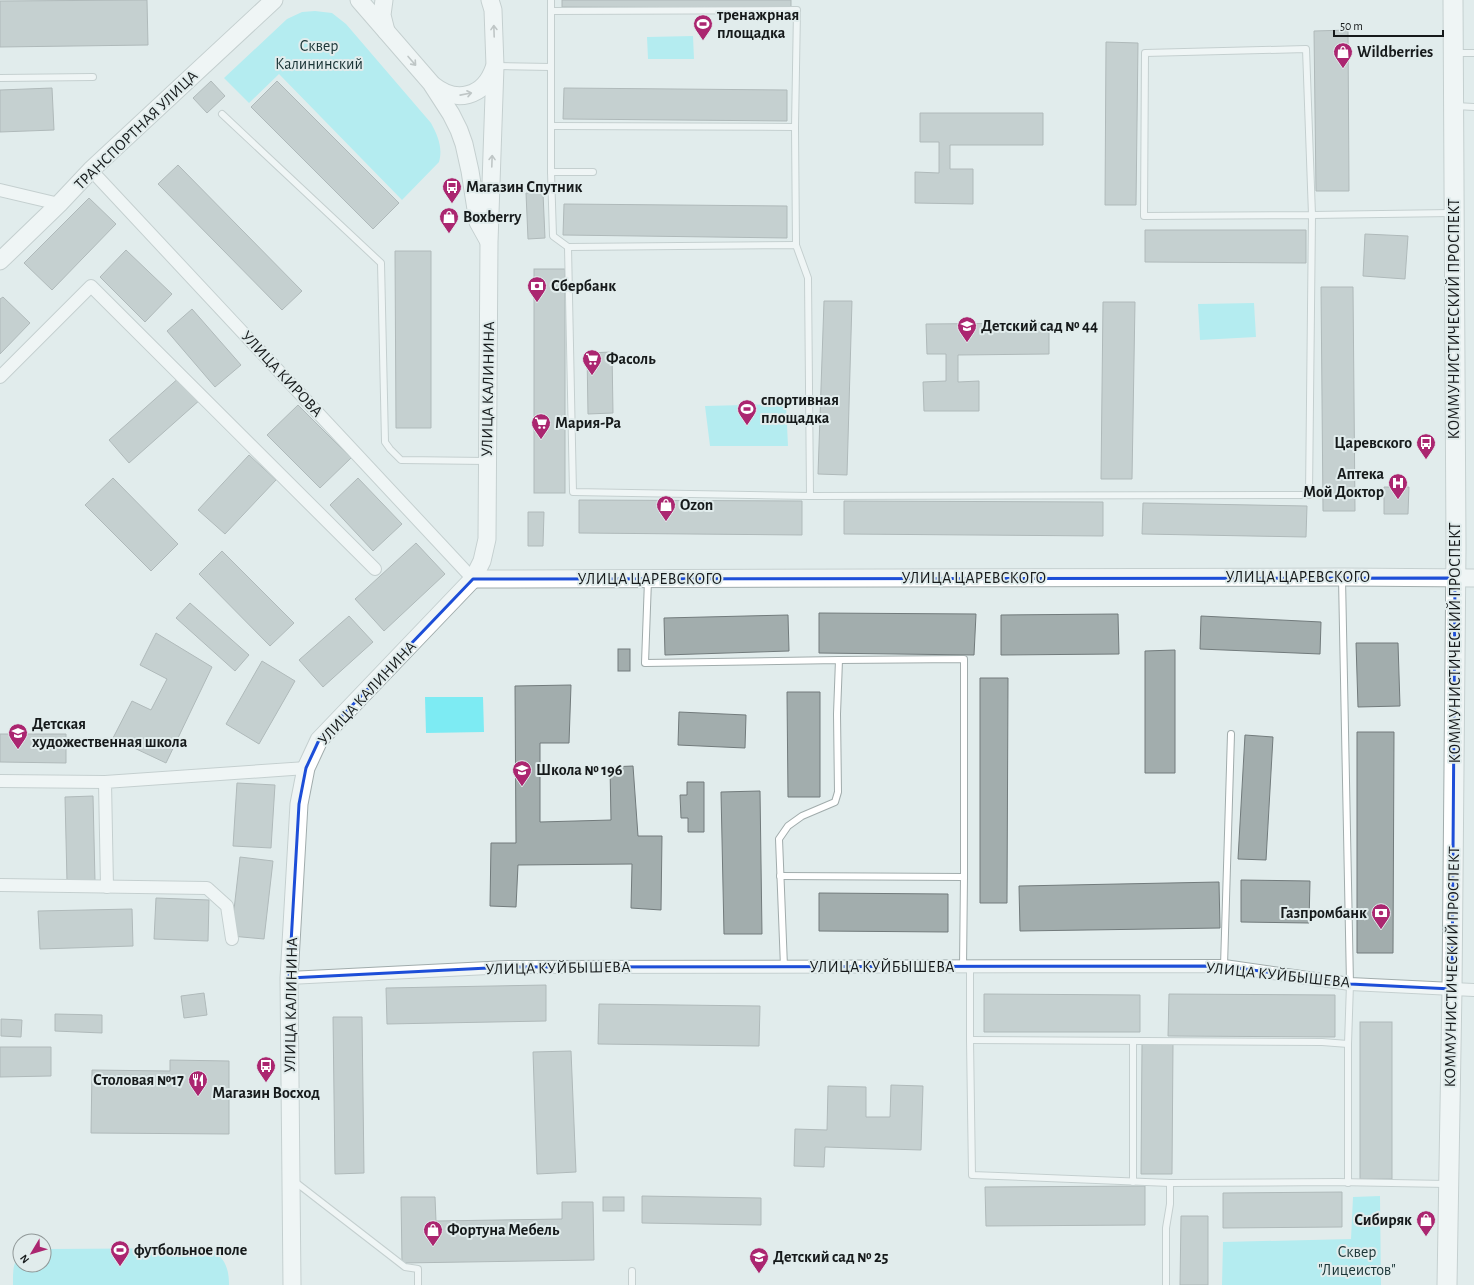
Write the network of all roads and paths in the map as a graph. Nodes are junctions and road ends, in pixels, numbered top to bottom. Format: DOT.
graph roads {
  1 [pos="274,0"];
  2 [pos="359,0"];
  3 [pos="384,0"];
  4 [pos="490,0"];
  5 [pos="551,0"];
  6 [pos="1453,0"];
  7 [pos="551,11"];
  8 [pos="391,38"];
  9 [pos="1453,53"];
  10 [pos="1474,53"];
  11 [pos="495,66"];
  12 [pos="551,67"];
  13 [pos="93,77"];
  14 [pos="0,78"];
  15 [pos="431,83"];
  16 [pos="1453,106"];
  17 [pos="1474,107"];
  18 [pos="222,114"];
  19 [pos="551,126"];
  20 [pos="795,127"];
  21 [pos="91,170"];
  22 [pos="551,172"];
  23 [pos="593,172"];
  24 [pos="0,190"];
  25 [pos="59,204"];
  26 [pos="1454,213"];
  27 [pos="1312,215"];
  28 [pos="489,242"];
  29 [pos="796,245"];
  30 [pos="568,247"];
  31 [pos="0,261"];
  32 [pos="0,378"];
  33 [pos="487,462"];
  34 [pos="810,496"];
  35 [pos="375,569"];
  36 [pos="1342,577"];
  37 [pos="1465,578"];
  38 [pos="473,579"];
  39 [pos="648,579"];
  40 [pos="839,660"];
  41 [pos="1230,734"];
  42 [pos="306,768"];
  43 [pos="0,781"];
  44 [pos="105,782"];
  45 [pos="780,876"];
  46 [pos="964,876"];
  47 [pos="0,884"];
  48 [pos="107,887"];
  49 [pos="232,939"];
  50 [pos="1224,966"];
  51 [pos="784,967"];
  52 [pos="967,967"];
  53 [pos="289,978"];
  54 [pos="1350,984"];
  55 [pos="1452,989"];
  56 [pos="1474,990"];
  57 [pos="970,1040"];
  58 [pos="1133,1041"];
  59 [pos="1348,1044"];
  60 [pos="291,1178"];
  61 [pos="1133,1182"];
  62 [pos="1348,1182"];
  63 [pos="1170,1183"];
  64 [pos="1448,1184"];
  65 [pos="632,1271"];
  66 [pos="292,1285"];
  67 [pos="418,1285"];
  68 [pos="632,1285"];
  69 [pos="1166,1285"];
  70 [pos="1447,1285"];
  1 -- 21 [label="main road, ТРАНСПОРТНАЯ УЛИЦА"];
  2 -- 8 [label="main road, УЛИЦА КАЛИНИНА"];
  3 -- 8 [label="main road"];
  11 -- 4 [label="main road, УЛИЦА КАЛИНИНА, one-way"];
  5 -- 7 [label="lane"];
  6 -- 9 [label="main road, КОММУНИСТИЧЕСКИЙ ПРОСПЕКТ"];
  7 -- 12 [label="lane"];
  7 -- 20 [label="lane"];
  8 -- 15 [label="main road, УЛИЦА КАЛИНИНА, one-way"];
  9 -- 10 [label="lane"];
  9 -- 16 [label="main road, КОММУНИСТИЧЕСКИЙ ПРОСПЕКТ"];
  11 -- 12 [label="lane"];
  15 -- 11 [label="main road, one-way"];
  28 -- 11 [label="main road, УЛИЦА КАЛИНИНА, one-way"];
  12 -- 19 [label="lane"];
  13 -- 14 [label="lane"];
  15 -- 28 [label="main road, УЛИЦА КАЛИНИНА"];
  16 -- 17 [label="lane"];
  16 -- 26 [label="main road, КОММУНИСТИЧЕСКИЙ ПРОСПЕКТ"];
  18 -- 33 [label="lane"];
  19 -- 20 [label="lane"];
  19 -- 22 [label="lane"];
  20 -- 29 [label="lane"];
  21 -- 25 [label="main road, ТРАНСПОРТНАЯ УЛИЦА"];
  21 -- 38 [label="street, УЛИЦА КИРОВА"];
  22 -- 23 [label="lane"];
  22 -- 30 [label="lane"];
  24 -- 25 [label="street"];
  25 -- 31 [label="main road, ТРАНСПОРТНАЯ УЛИЦА"];
  26 -- 27 [label="lane"];
  26 -- 37 [label="main road, КОММУНИСТИЧЕСКИЙ ПРОСПЕКТ"];
  27 -- 27 [label="lane"];
  27 -- 34 [label="lane"];
  28 -- 33 [label="main road, УЛИЦА КАЛИНИНА"];
  29 -- 30 [label="lane"];
  29 -- 34 [label="lane"];
  30 -- 34 [label="lane"];
  32 -- 35 [label="street"];
  33 -- 38 [label="main road, УЛИЦА КАЛИНИНА"];
  36 -- 37 [label="main road, УЛИЦА ЦАРЕВСКОГО"];
  36 -- 39 [label="main road, УЛИЦА ЦАРЕВСКОГО"];
  36 -- 54 [label="lane"];
  37 -- 55 [label="main road, КОММУНИСТИЧЕСКИЙ ПРОСПЕКТ"];
  38 -- 39 [label="main road, УЛИЦА ЦАРЕВСКОГО"];
  38 -- 42 [label="main road, УЛИЦА КАЛИНИНА"];
  39 -- 40 [label="lane"];
  40 -- 45 [label="lane"];
  40 -- 46 [label="lane"];
  41 -- 50 [label="lane"];
  42 -- 44 [label="street"];
  42 -- 53 [label="main road, УЛИЦА КАЛИНИНА"];
  43 -- 44 [label="street"];
  44 -- 48 [label="street"];
  45 -- 46 [label="lane"];
  45 -- 51 [label="lane"];
  46 -- 52 [label="lane"];
  47 -- 48 [label="street"];
  48 -- 49 [label="street"];
  50 -- 52 [label="street, УЛИЦА КУЙБЫШЕВА"];
  50 -- 54 [label="street, УЛИЦА КУЙБЫШЕВА"];
  51 -- 52 [label="street, УЛИЦА КУЙБЫШЕВА"];
  51 -- 53 [label="street, УЛИЦА КУЙБЫШЕВА"];
  52 -- 57 [label="lane"];
  53 -- 60 [label="main road, УЛИЦА КАЛИНИНА"];
  54 -- 55 [label="street, УЛИЦА КУЙБЫШЕВА"];
  54 -- 59 [label="lane"];
  55 -- 56 [label="street, УЛИЦА КУЙБЫШЕВА"];
  55 -- 64 [label="main road, КОММУНИСТИЧЕСКИЙ ПРОСПЕКТ"];
  57 -- 58 [label="lane"];
  57 -- 61 [label="lane"];
  58 -- 59 [label="lane"];
  58 -- 61 [label="lane"];
  59 -- 62 [label="lane"];
  60 -- 66 [label="main road, УЛИЦА КАЛИНИНА"];
  60 -- 67 [label="lane"];
  61 -- 63 [label="lane"];
  62 -- 63 [label="lane"];
  62 -- 64 [label="lane"];
  63 -- 69 [label="lane"];
  64 -- 70 [label="main road, КОММУНИСТИЧЕСКИЙ ПРОСПЕКТ"];
  65 -- 68 [label="lane"];
}
